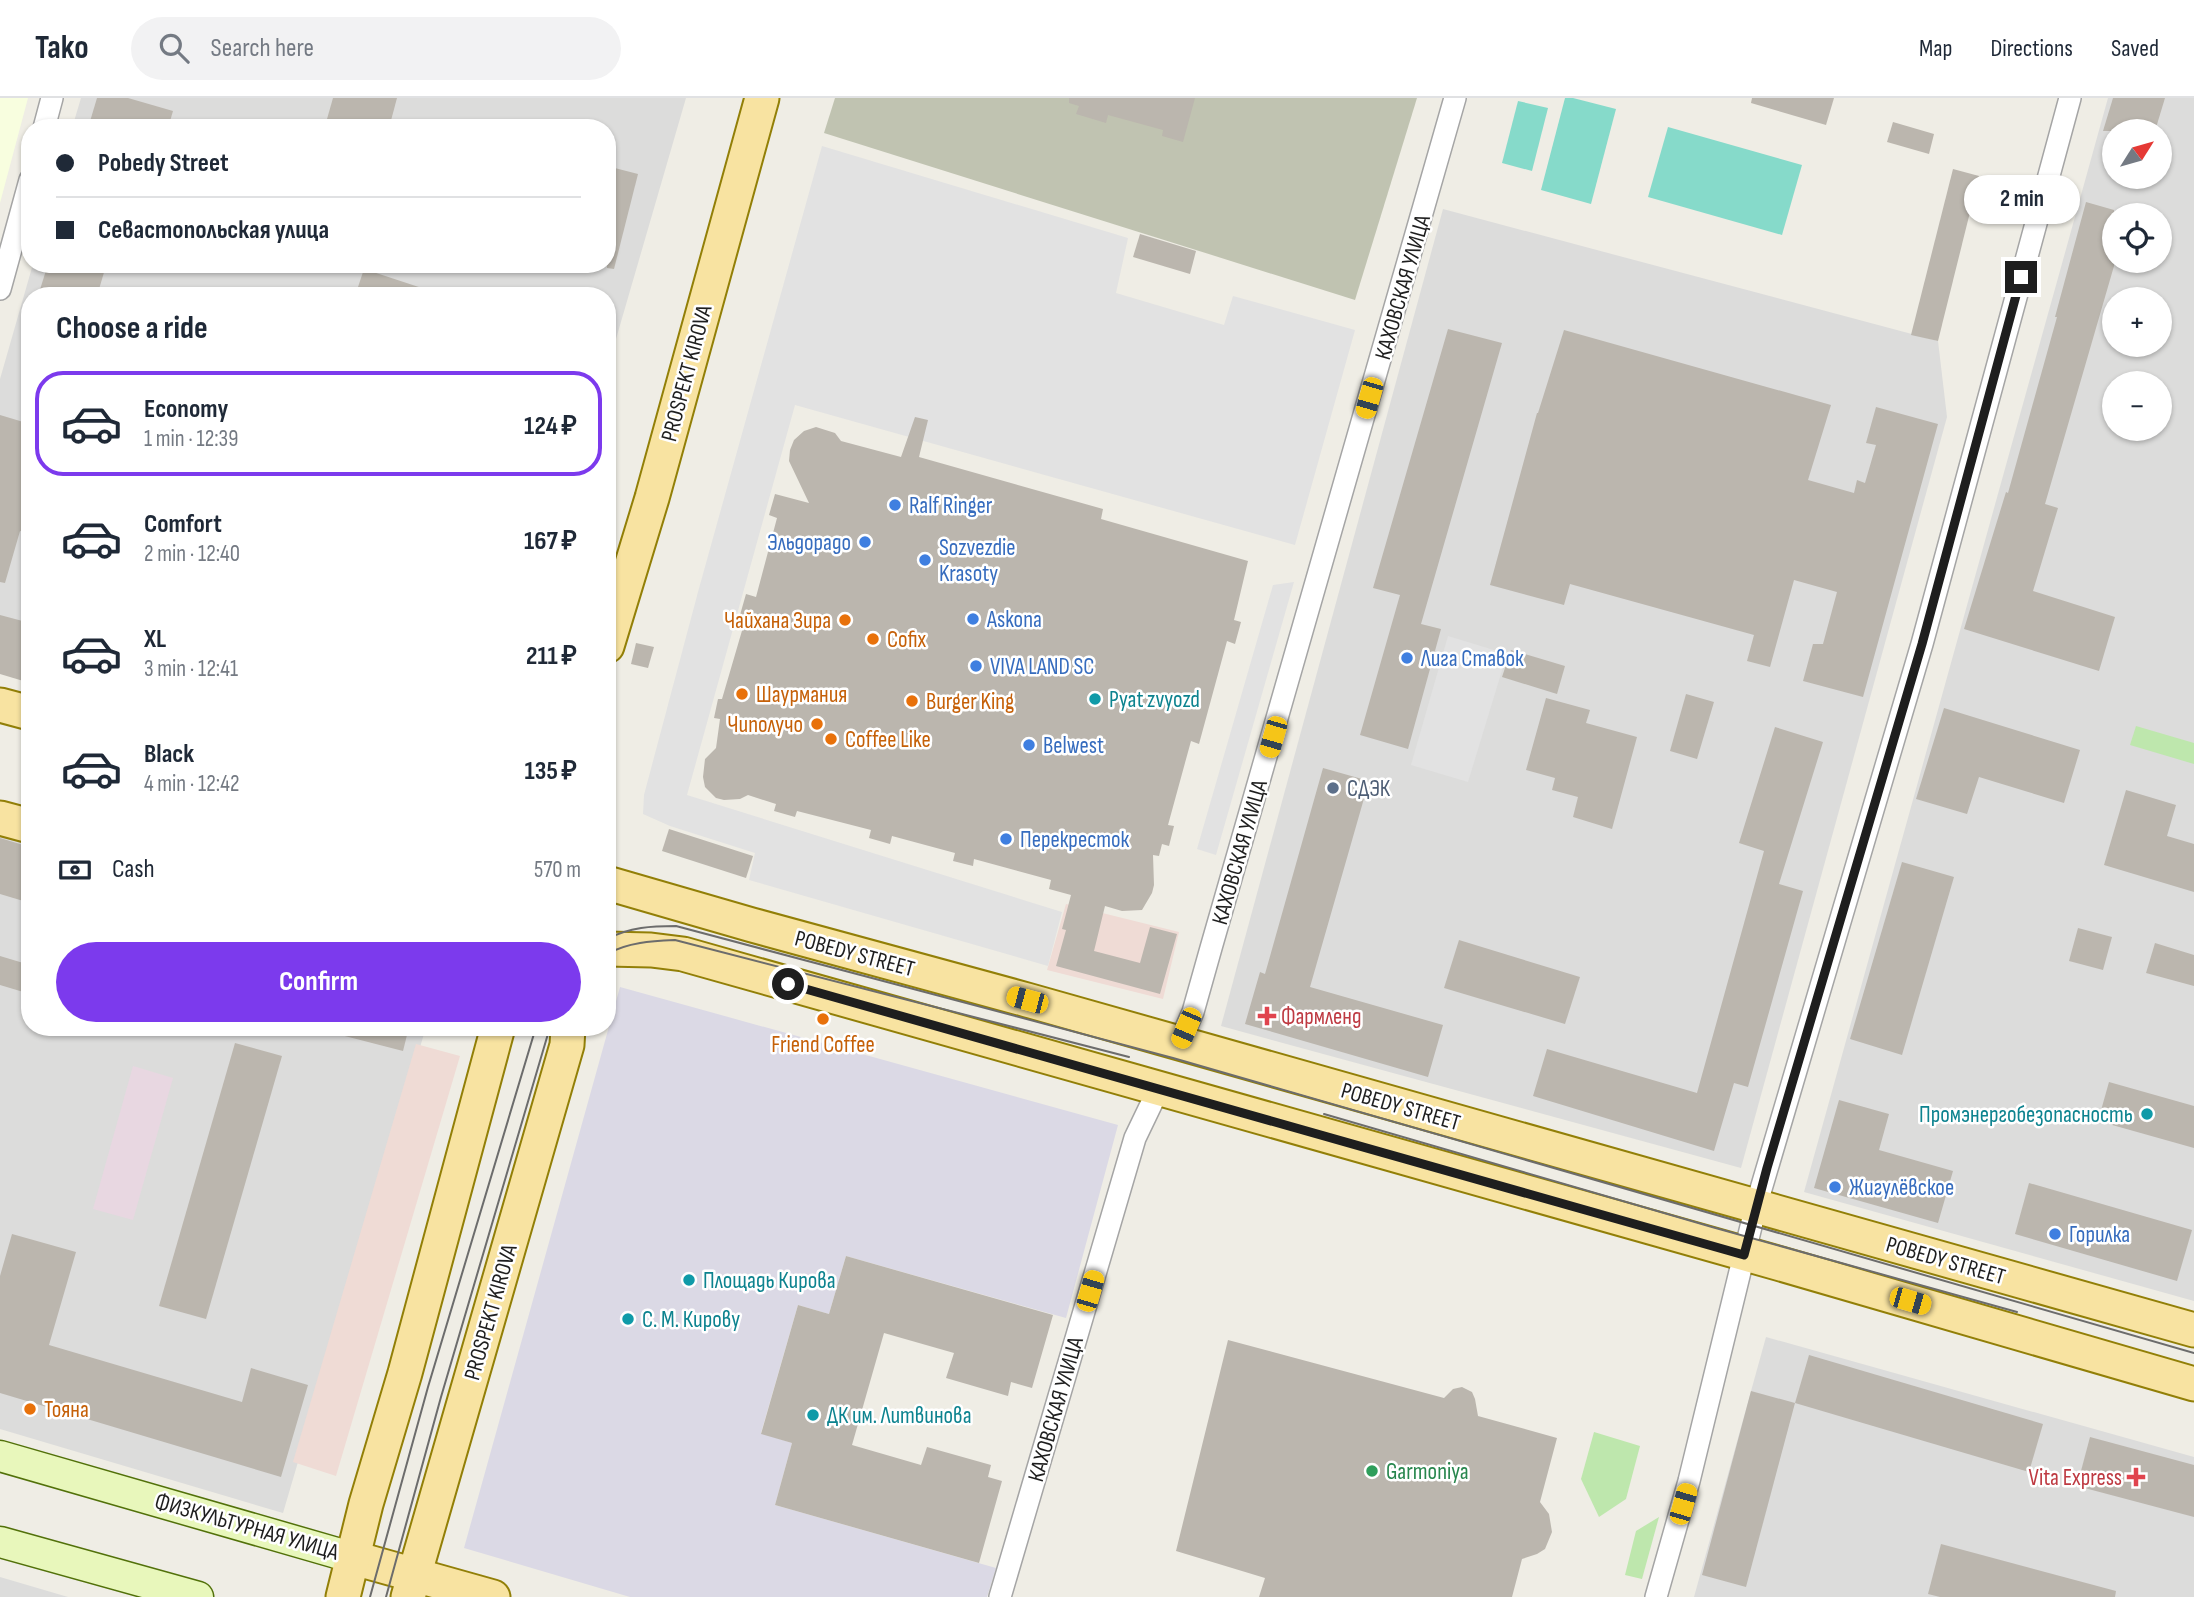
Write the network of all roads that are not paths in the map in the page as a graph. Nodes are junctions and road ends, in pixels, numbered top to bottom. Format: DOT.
graph roads {
  1 [pos="52,98"];
  2 [pos="762,98"];
  3 [pos="1455,98"];
  4 [pos="2070,98"];
  5 [pos="46,119"];
  6 [pos="21,213"];
  7 [pos="0,289"];
  8 [pos="616,616"];
  9 [pos="0,705"];
  10 [pos="21,711"];
  11 [pos="0,818"];
  12 [pos="21,824"];
  13 [pos="616,886"];
  14 [pos="616,950"];
  15 [pos="496,1036"];
  16 [pos="568,1036"];
  17 [pos="1179,1044"];
  18 [pos="1159,1088"];
  19 [pos="1756,1206"];
  20 [pos="1744,1255"];
  21 [pos="2194,1330"];
  22 [pos="2194,1384"];
  23 [pos="0,1455"];
  24 [pos="0,1542"];
  25 [pos="354,1558"];
  26 [pos="411,1586"];
  27 [pos="198,1597"];
  28 [pos="343,1597"];
  29 [pos="493,1597"];
  30 [pos="1000,1597"];
  31 [pos="1656,1597"];
  1 -- 5 [label="street"];
  2 -- 8 [label="main road, PROSPEKT KIROVA"];
  3 -- 17 [label="street, КАХОВСКАЯ УЛИЦА"];
  4 -- 19 [label="street"];
  6 -- 7 [label="street"];
  9 -- 10 [label="main road"];
  11 -- 12 [label="main road"];
  13 -- 17 [label="main road, POBEDY STREET"];
  14 -- 18 [label="main road, POBEDY STREET"];
  15 -- 25 [label="main road"];
  16 -- 26 [label="main road, PROSPEKT KIROVA"];
  17 -- 18 [label="main road, КАХОВСКАЯ УЛИЦА"];
  17 -- 19 [label="main road, POBEDY STREET"];
  18 -- 20 [label="main road, POBEDY STREET"];
  18 -- 30 [label="street, КАХОВСКАЯ УЛИЦА"];
  19 -- 20 [label="street"];
  19 -- 21 [label="main road, POBEDY STREET"];
  20 -- 22 [label="main road, POBEDY STREET"];
  20 -- 31 [label="street"];
  23 -- 25 [label="street, ФИЗКУЛЬТУРНАЯ УЛИЦА"];
  24 -- 27 [label="street"];
  25 -- 26 [label="main road, ФИЗКУЛЬТУРНАЯ УЛИЦА"];
  25 -- 28 [label="main road"];
  26 -- 29 [label="main road, ФИЗКУЛЬТУРНАЯ УЛИЦА"];
}
